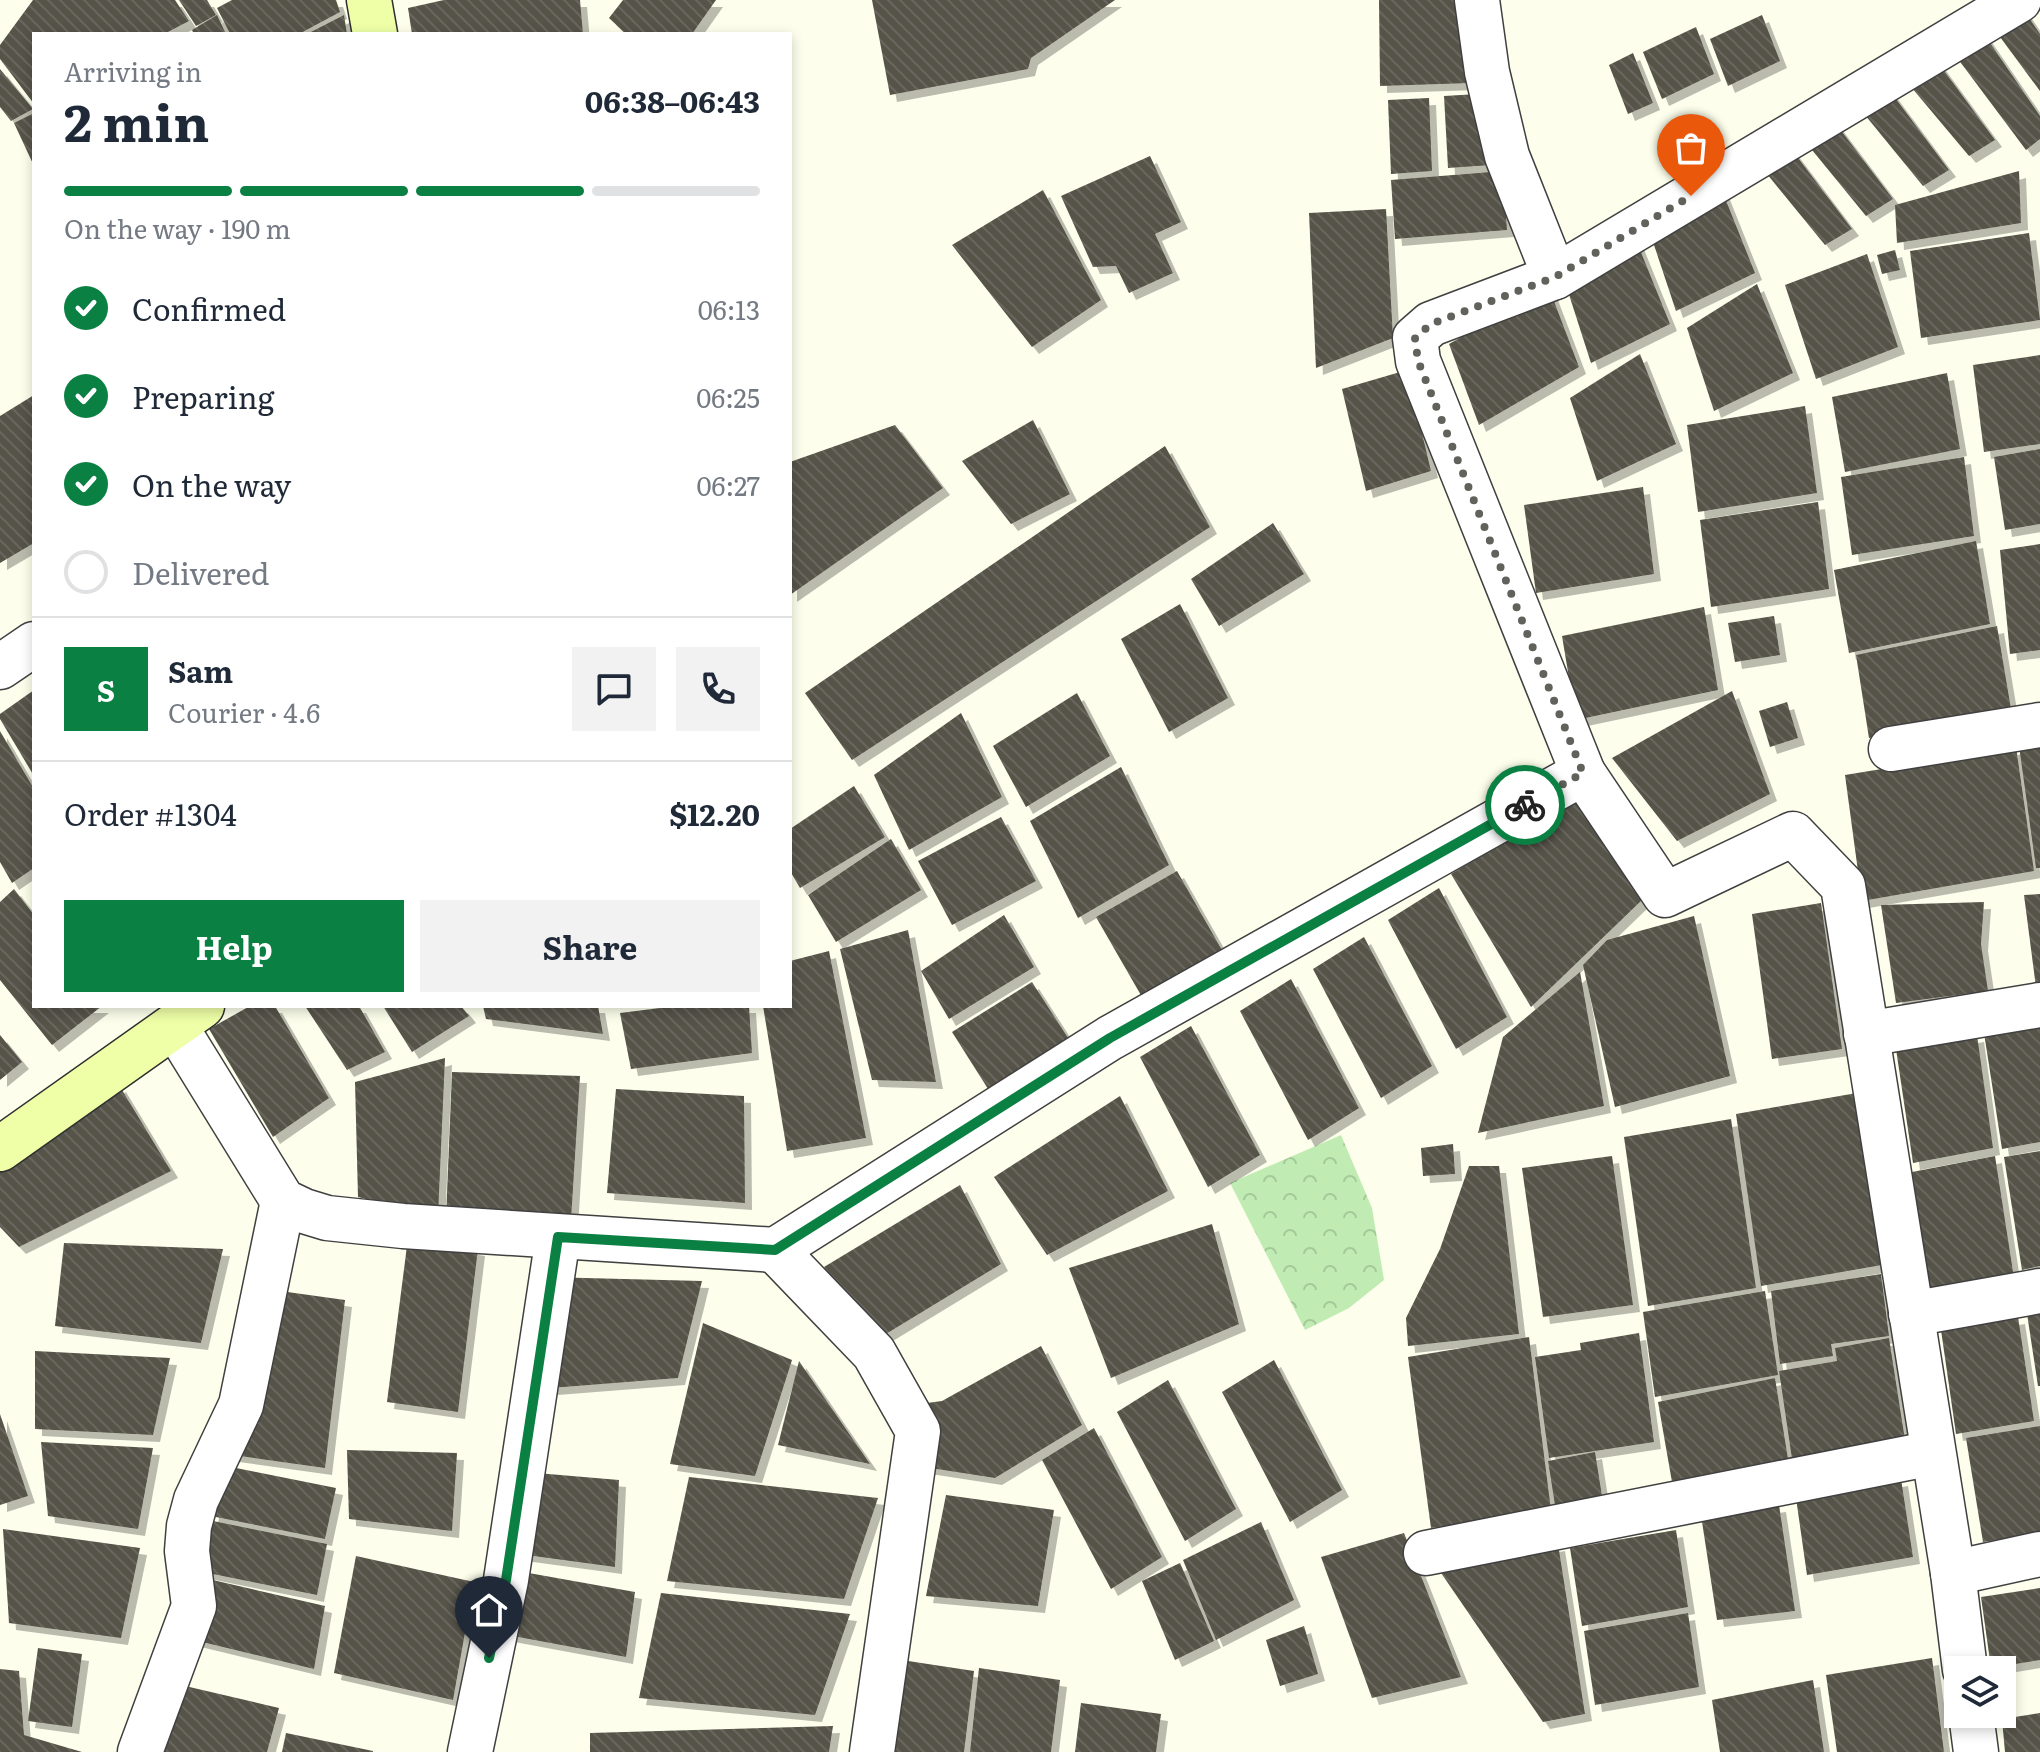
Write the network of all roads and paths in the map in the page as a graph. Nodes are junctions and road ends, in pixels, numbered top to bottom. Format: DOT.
graph roads {
  1 [pos="369,0"];
  2 [pos="1477,0"];
  3 [pos="2019,0"];
  4 [pos="375,32"];
  5 [pos="1555,277"];
  6 [pos="32,645"];
  7 [pos="0,667"];
  8 [pos="2040,725"];
  9 [pos="1891,749"];
  10 [pos="1583,773"];
  11 [pos="2040,1005"];
  12 [pos="188,1016"];
  13 [pos="1866,1034"];
  14 [pos="0,1149"];
  15 [pos="283,1201"];
  16 [pos="558,1237"];
  17 [pos="775,1250"];
  18 [pos="2040,1291"];
  19 [pos="1911,1314"];
  20 [pos="1933,1453"];
  21 [pos="1426,1553"];
  22 [pos="2040,1554"];
  23 [pos="1953,1573"];
  24 [pos="1963,1656"];
  25 [pos="1973,1728"];
  26 [pos="140,1752"];
  27 [pos="470,1752"];
  28 [pos="872,1752"];
  29 [pos="1976,1752"];
  1 -- 4 [label="street"];
  2 -- 5 [label="street"];
  3 -- 5 [label="street"];
  5 -- 10 [label="street"];
  6 -- 7 [label="street"];
  8 -- 9 [label="street"];
  10 -- 13 [label="street"];
  10 -- 17 [label="street"];
  11 -- 13 [label="street"];
  12 -- 14 [label="street"];
  12 -- 15 [label="street"];
  13 -- 19 [label="street"];
  15 -- 16 [label="street"];
  15 -- 26 [label="street"];
  16 -- 17 [label="street"];
  16 -- 27 [label="street"];
  17 -- 28 [label="street"];
  18 -- 19 [label="street"];
  19 -- 20 [label="street"];
  20 -- 21 [label="street"];
  20 -- 23 [label="street"];
  22 -- 23 [label="street"];
  23 -- 24 [label="street"];
  25 -- 29 [label="street"];
}
